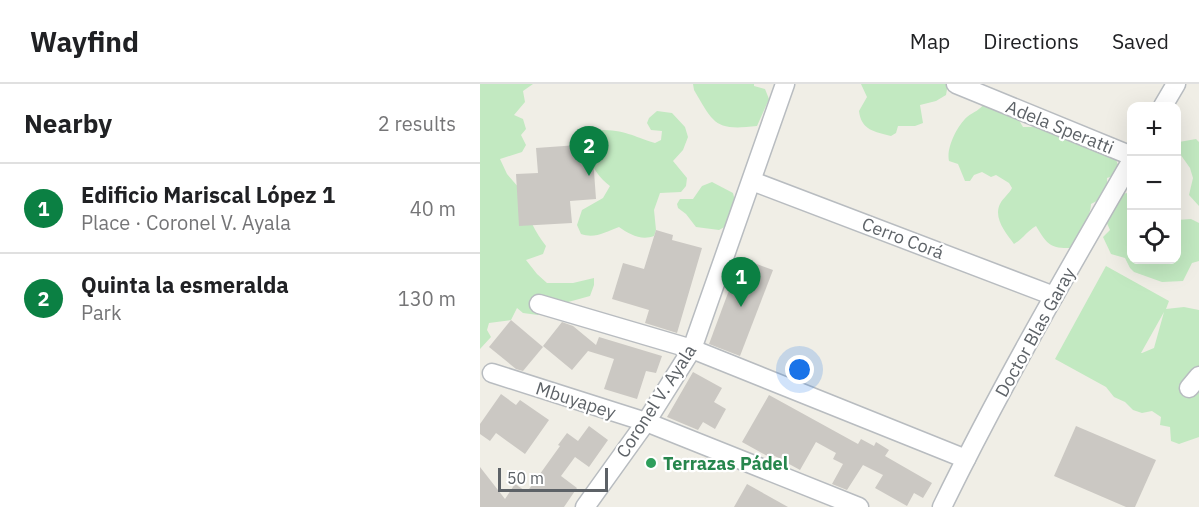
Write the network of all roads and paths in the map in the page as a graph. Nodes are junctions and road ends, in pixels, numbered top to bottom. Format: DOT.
graph roads {
  1 [pos="785,84"];
  2 [pos="956,84"];
  3 [pos="1176,84"];
  4 [pos="994,91"];
  5 [pos="1165,102"];
  6 [pos="1127,156"];
  7 [pos="1127,165"];
  8 [pos="752,181"];
  9 [pos="1054,296"];
  10 [pos="539,304"];
  11 [pos="692,349"];
  12 [pos="492,374"];
  13 [pos="646,422"];
  14 [pos="966,459"];
  15 [pos="591,504"];
  16 [pos="859,507"];
  17 [pos="942,507"];
  1 -- 8 [label="street, Coronel V. Ayala"];
  2 -- 4 [label="street, Adela Speratti"];
  3 -- 5 [label="street"];
  4 -- 6 [label="street, Adela Speratti"];
  7 -- 9 [label="street, Doctor Blas Garay"];
  8 -- 9 [label="street, Cerro Corá"];
  8 -- 11 [label="street, Coronel V. Ayala"];
  9 -- 14 [label="street, Doctor Blas Garay"];
  10 -- 11 [label="street"];
  11 -- 13 [label="street, Coronel V. Ayala"];
  11 -- 14 [label="street"];
  12 -- 13 [label="street, Mbuyapey"];
  13 -- 15 [label="street, Coronel V. Ayala"];
  13 -- 16 [label="street, Mbuyapey"];
  14 -- 17 [label="street, Doctor Blas Garay"];
}
